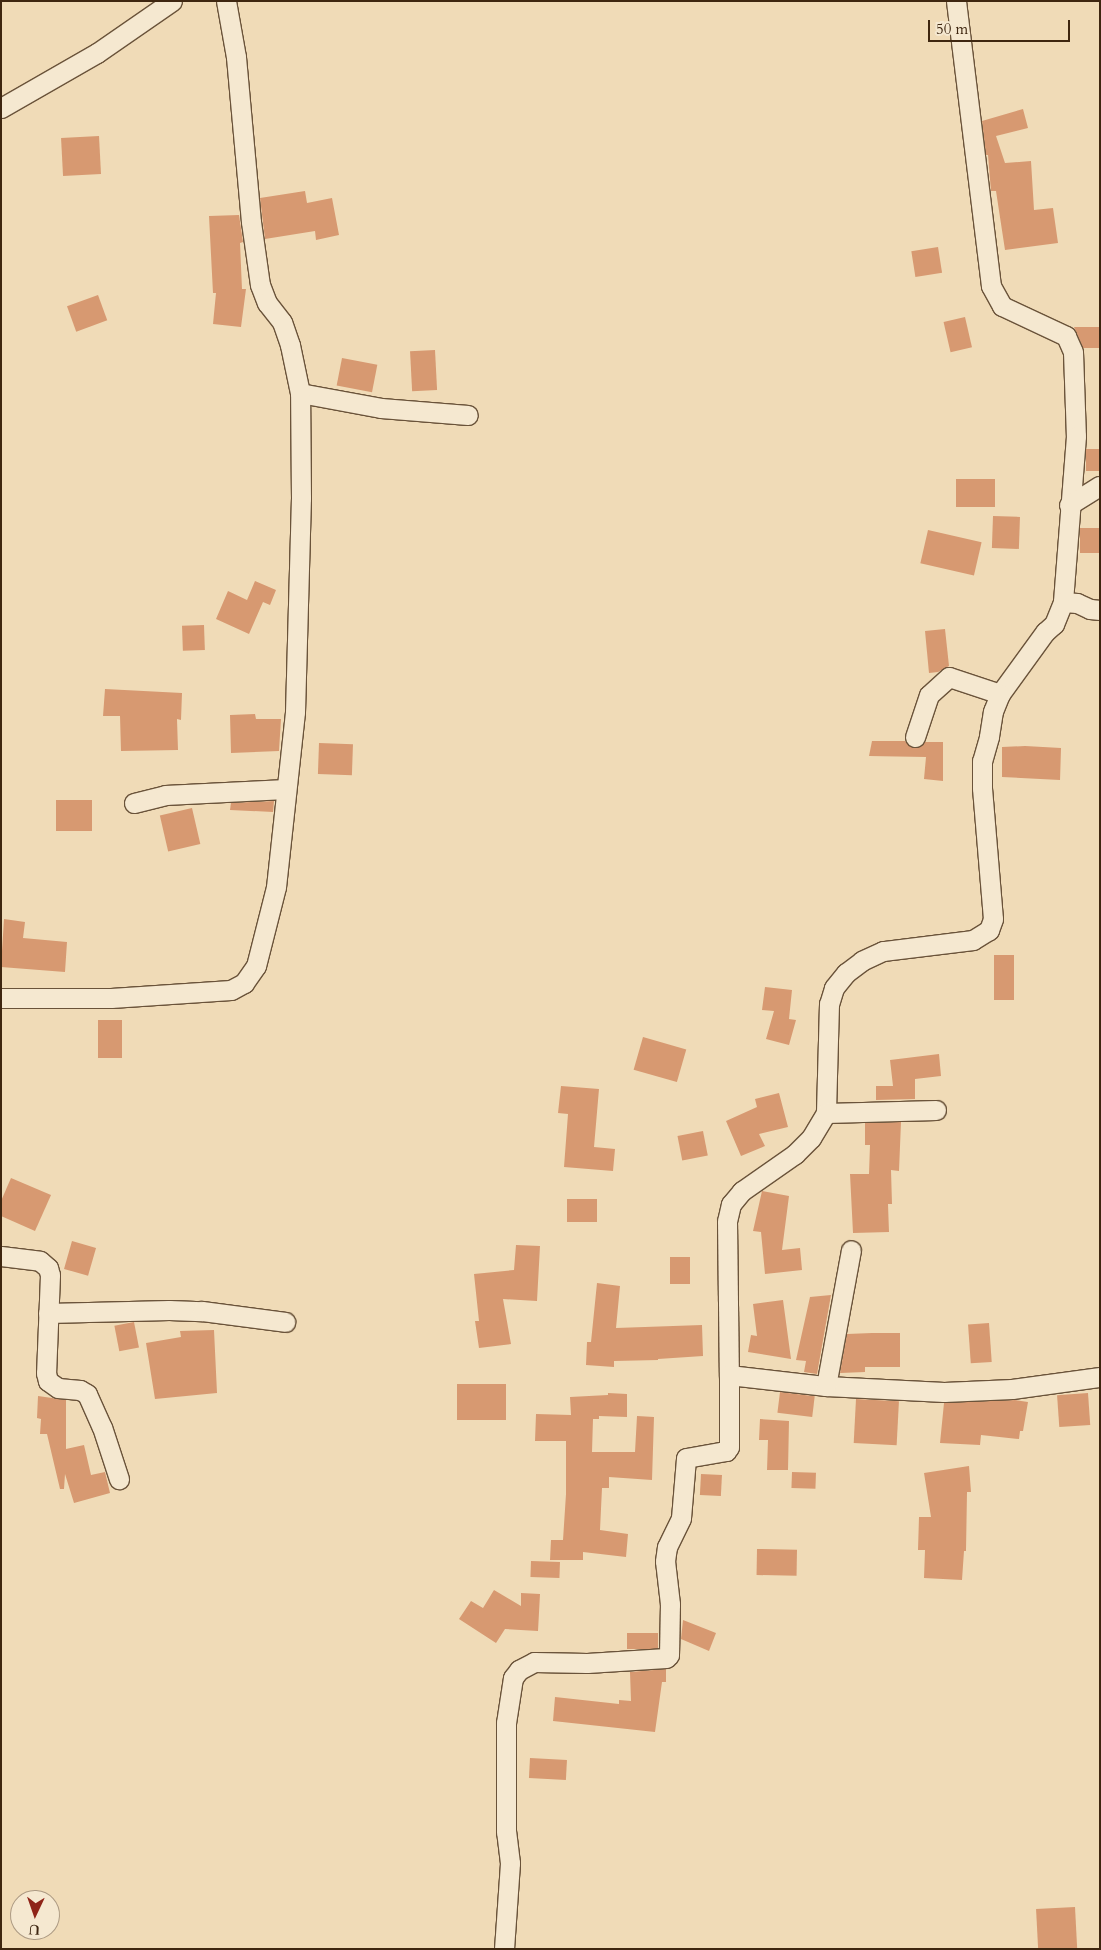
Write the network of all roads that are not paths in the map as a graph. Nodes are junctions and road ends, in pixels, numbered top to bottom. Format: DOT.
graph roads {
  1 [pos="172,1"];
  2 [pos="226,1"];
  3 [pos="956,1"];
  4 [pos="1,108"];
  5 [pos="300,393"];
  6 [pos="468,415"];
  7 [pos="1100,486"];
  8 [pos="1069,505"];
  9 [pos="1063,602"];
  10 [pos="1100,610"];
  11 [pos="1000,694"];
  12 [pos="915,737"];
  13 [pos="286,789"];
  14 [pos="134,803"];
  15 [pos="1,998"];
  16 [pos="936,1110"];
  17 [pos="826,1113"];
  18 [pos="851,1250"];
  19 [pos="1,1256"];
  20 [pos="48,1313"];
  21 [pos="285,1322"];
  22 [pos="729,1375"];
  23 [pos="1100,1377"];
  24 [pos="826,1386"];
  25 [pos="119,1479"];
  26 [pos="504,1949"];
  1 -- 4 [label="street"];
  2 -- 5 [label="street"];
  3 -- 8 [label="street"];
  5 -- 6 [label="street"];
  5 -- 13 [label="street"];
  7 -- 8 [label="street"];
  8 -- 9 [label="street"];
  9 -- 10 [label="street"];
  9 -- 11 [label="street"];
  11 -- 12 [label="street"];
  11 -- 17 [label="street"];
  13 -- 14 [label="street"];
  13 -- 15 [label="street"];
  16 -- 17 [label="street"];
  17 -- 22 [label="street"];
  18 -- 24 [label="street"];
  19 -- 20 [label="street"];
  20 -- 21 [label="street"];
  20 -- 25 [label="street"];
  22 -- 24 [label="street"];
  22 -- 26 [label="street"];
  23 -- 24 [label="street"];
}
